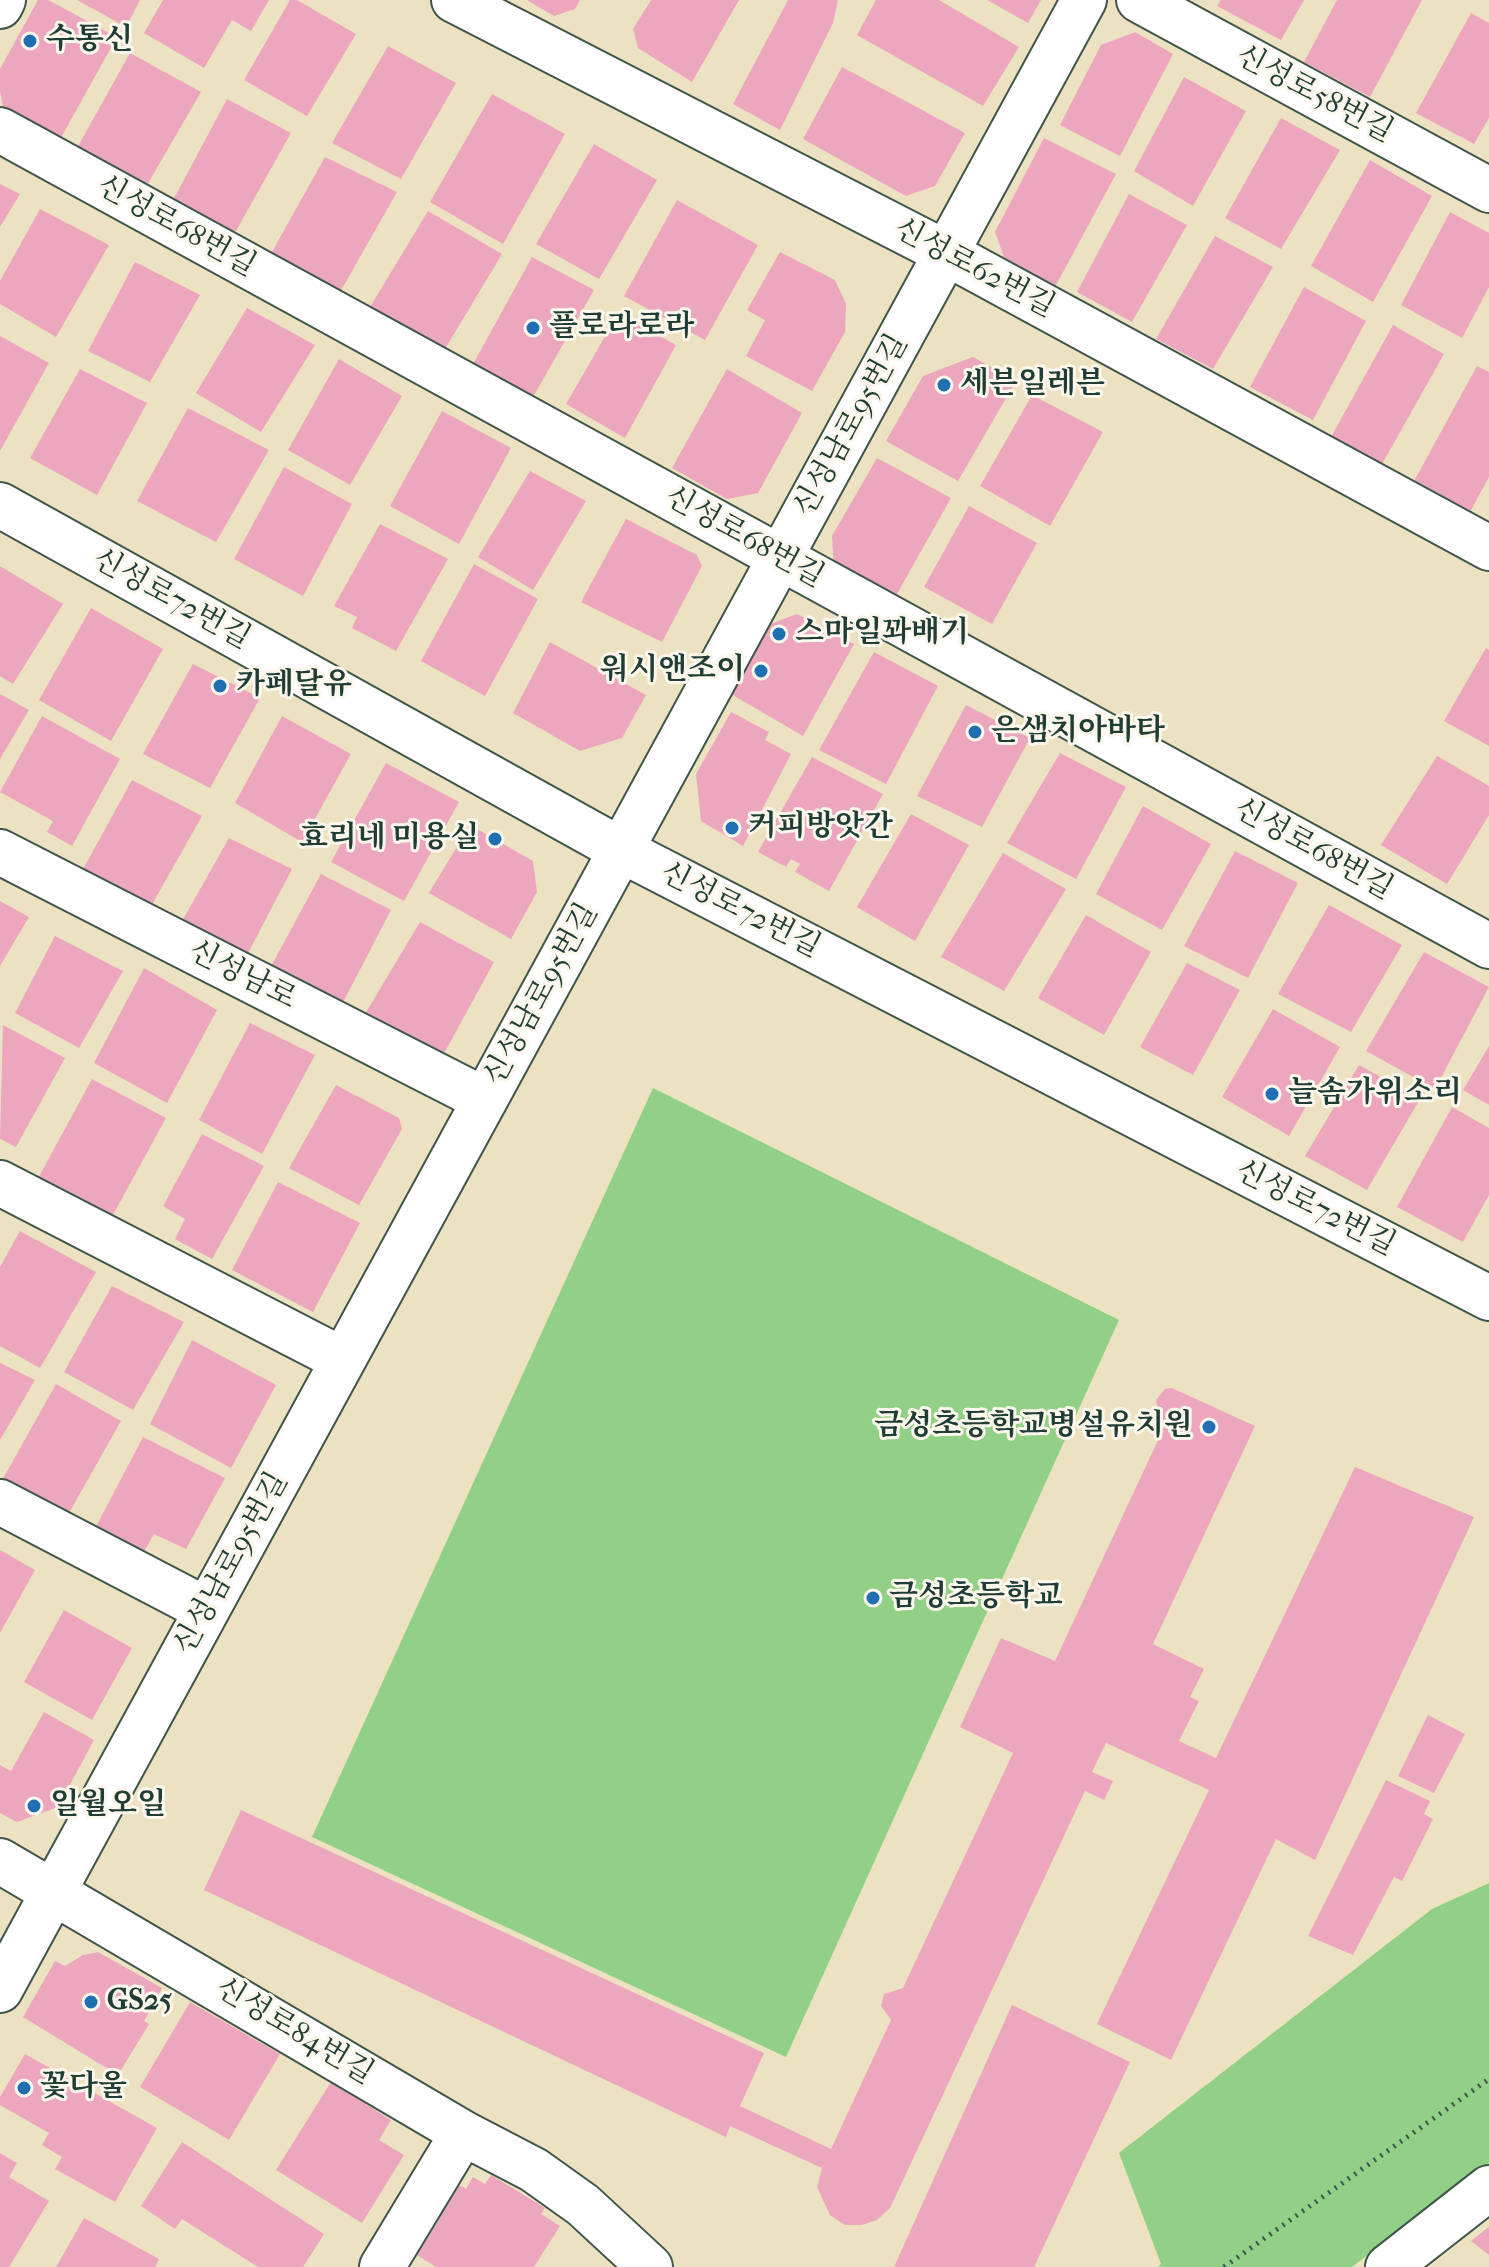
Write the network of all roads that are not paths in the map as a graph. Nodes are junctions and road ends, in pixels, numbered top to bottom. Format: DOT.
graph roads {
  1 [pos="3,0"];
  2 [pos="454,0"];
  3 [pos="1084,0"];
  4 [pos="1139,0"];
  5 [pos="0,6"];
  6 [pos="0,130"];
  7 [pos="1489,190"];
  8 [pos="946,253"];
  9 [pos="0,505"];
  10 [pos="1489,548"];
  11 [pos="780,558"];
  12 [pos="621,850"];
  13 [pos="0,852"];
  14 [pos="1483,929"];
  15 [pos="485,1100"];
  16 [pos="0,1183"];
  17 [pos="1489,1298"];
  18 [pos="343,1360"];
  19 [pos="0,1502"];
  20 [pos="207,1610"];
  21 [pos="0,1861"];
  22 [pos="54,1890"];
  23 [pos="0,1990"];
  24 [pos="463,2133"];
  25 [pos="1489,2188"];
  26 [pos="382,2267"];
  27 [pos="650,2267"];
  28 [pos="1388,2267"];
  1 -- 5 [label="street"];
  2 -- 8 [label="street, 신성로62번길"];
  3 -- 8 [label="street, 신성남로95번길"];
  4 -- 7 [label="street, 신성로58번길"];
  6 -- 11 [label="street, 신성로68번길"];
  8 -- 10 [label="street, 신성로62번길"];
  8 -- 11 [label="street, 신성남로95번길"];
  9 -- 12 [label="street, 신성로72번길"];
  11 -- 12 [label="street, 신성남로95번길"];
  11 -- 14 [label="street, 신성로68번길"];
  12 -- 15 [label="street, 신성남로95번길"];
  12 -- 17 [label="street, 신성로72번길"];
  13 -- 15 [label="street, 신성남로"];
  15 -- 18 [label="street, 신성남로95번길"];
  16 -- 18 [label="street"];
  18 -- 20 [label="street, 신성남로95번길"];
  19 -- 20 [label="street"];
  20 -- 22 [label="street, 신성남로95번길"];
  21 -- 22 [label="street, 신성로84번길"];
  22 -- 23 [label="street, 신성남로95번길"];
  22 -- 24 [label="street, 신성로84번길"];
  24 -- 26 [label="street"];
  24 -- 27 [label="street, 신성로84번길"];
  25 -- 28 [label="street"];
}
